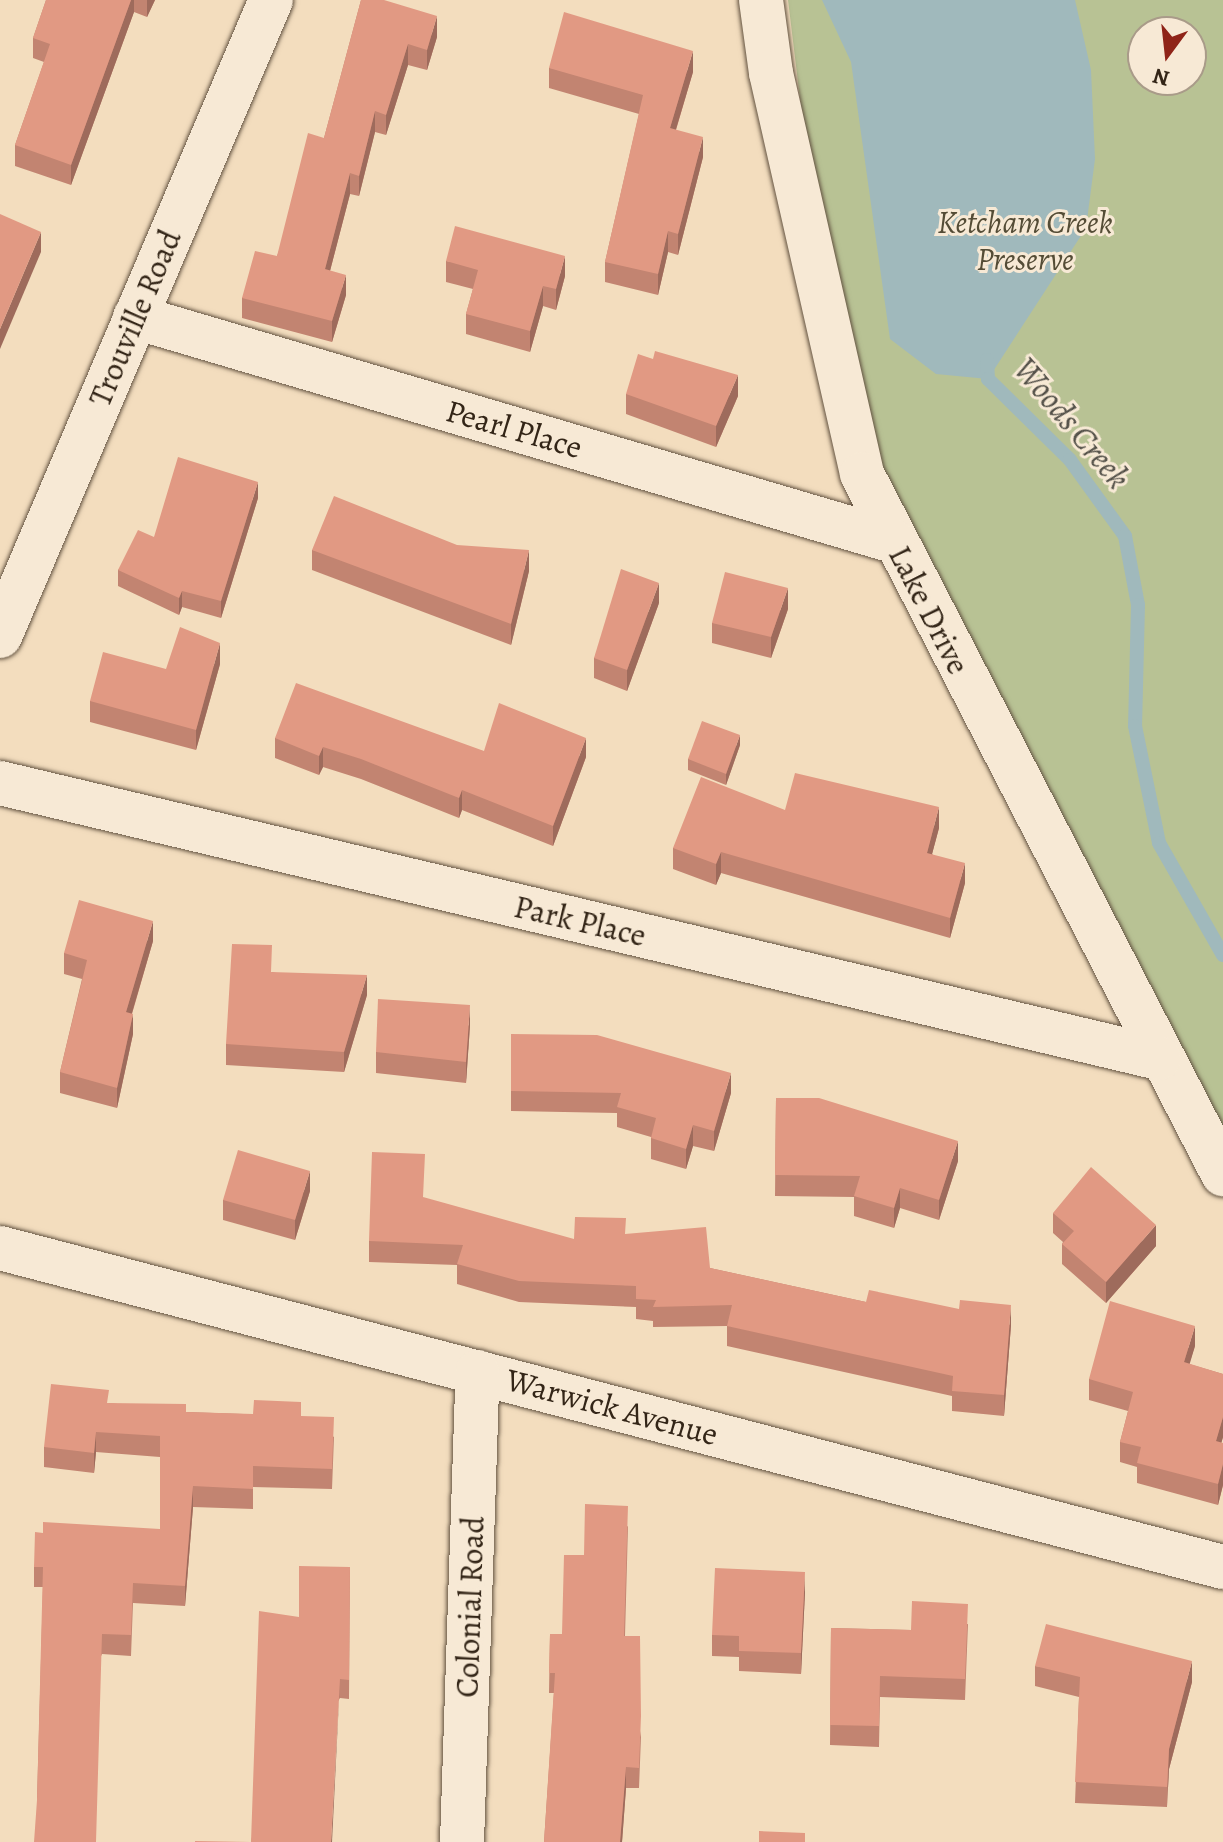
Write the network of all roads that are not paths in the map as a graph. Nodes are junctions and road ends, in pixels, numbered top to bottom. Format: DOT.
graph roads {
  1 [pos="271,0"];
  2 [pos="761,0"];
  3 [pos="135,317"];
  4 [pos="893,541"];
  5 [pos="0,636"];
  6 [pos="0,783"];
  7 [pos="1159,1058"];
  8 [pos="1223,1174"];
  9 [pos="0,1248"];
  10 [pos="478,1372"];
  11 [pos="1223,1567"];
  12 [pos="462,1842"];
  1 -- 3 [label="street, Trouville Road"];
  2 -- 4 [label="street, Lake Drive"];
  3 -- 4 [label="street, Pearl Place"];
  3 -- 5 [label="street, Trouville Road"];
  4 -- 7 [label="street, Lake Drive"];
  6 -- 7 [label="street, Park Place"];
  7 -- 8 [label="street, Lake Drive"];
  9 -- 10 [label="street, Warwick Avenue"];
  10 -- 11 [label="street, Warwick Avenue"];
  10 -- 12 [label="street, Colonial Road"];
}
